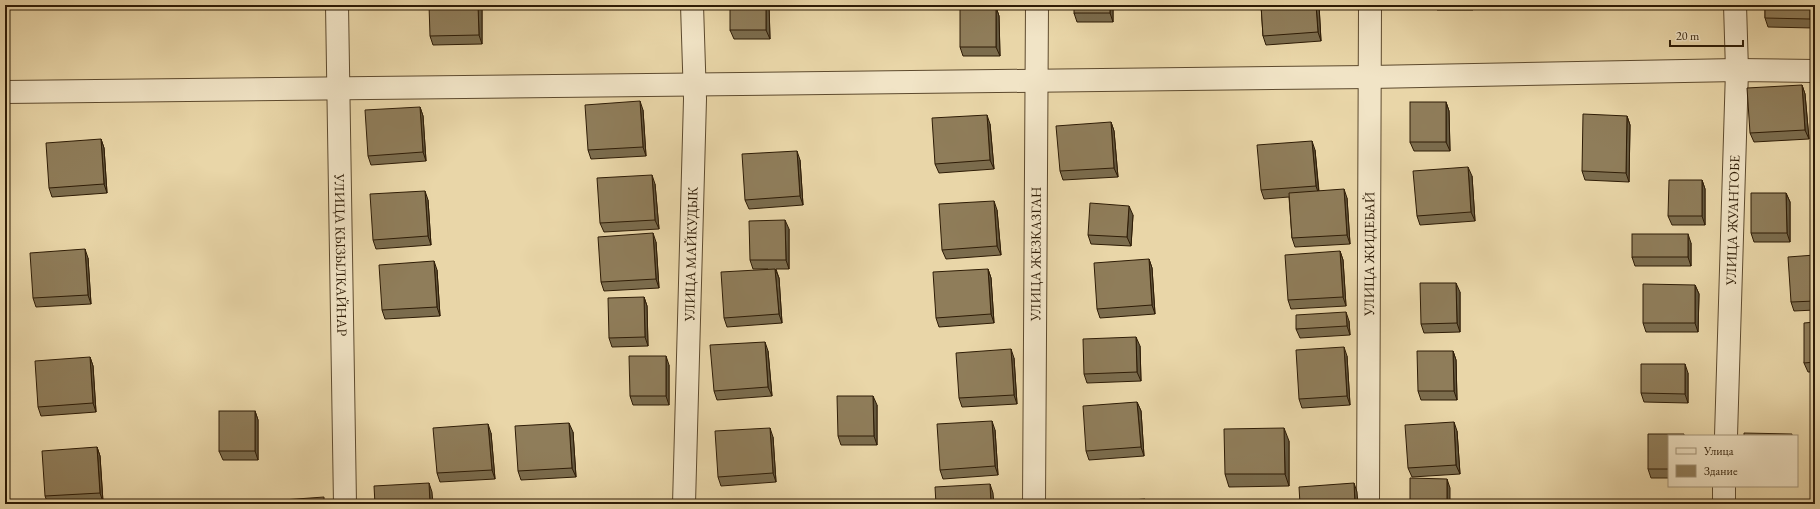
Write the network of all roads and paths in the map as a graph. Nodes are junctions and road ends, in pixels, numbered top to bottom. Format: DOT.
graph roads {
  1 [pos="337,5"];
  2 [pos="692,5"];
  3 [pos="1037,5"];
  4 [pos="1370,5"];
  5 [pos="1735,5"];
  6 [pos="1737,70"];
  7 [pos="1815,71"];
  8 [pos="1370,77"];
  9 [pos="1036,81"];
  10 [pos="694,84"];
  11 [pos="338,89"];
  12 [pos="5,92"];
  13 [pos="1726,435"];
  14 [pos="1724,487"];
  15 [pos="345,504"];
  16 [pos="684,504"];
  17 [pos="1034,504"];
  18 [pos="1368,504"];
  19 [pos="1724,504"];
  1 -- 11 [label="street, УЛИЦА КЫЗЫЛКАЙНАР"];
  2 -- 10 [label="street, УЛИЦА МАЙКУДЫК"];
  3 -- 9 [label="street, УЛИЦА ЖЕЗКАЗГАН"];
  4 -- 8 [label="street, УЛИЦА ЖИДЕБАЙ"];
  5 -- 6 [label="street, УЛИЦА ЖУАНТОБЕ"];
  6 -- 7 [label="street"];
  6 -- 8 [label="street"];
  6 -- 13 [label="street, УЛИЦА ЖУАНТОБЕ"];
  8 -- 9 [label="street"];
  8 -- 18 [label="street, УЛИЦА ЖИДЕБАЙ"];
  9 -- 10 [label="street"];
  9 -- 17 [label="street, УЛИЦА ЖЕЗКАЗГАН"];
  10 -- 11 [label="street"];
  10 -- 16 [label="street, УЛИЦА МАЙКУДЫК"];
  11 -- 12 [label="street"];
  11 -- 15 [label="street, УЛИЦА КЫЗЫЛКАЙНАР"];
  14 -- 19 [label="street"];
}
